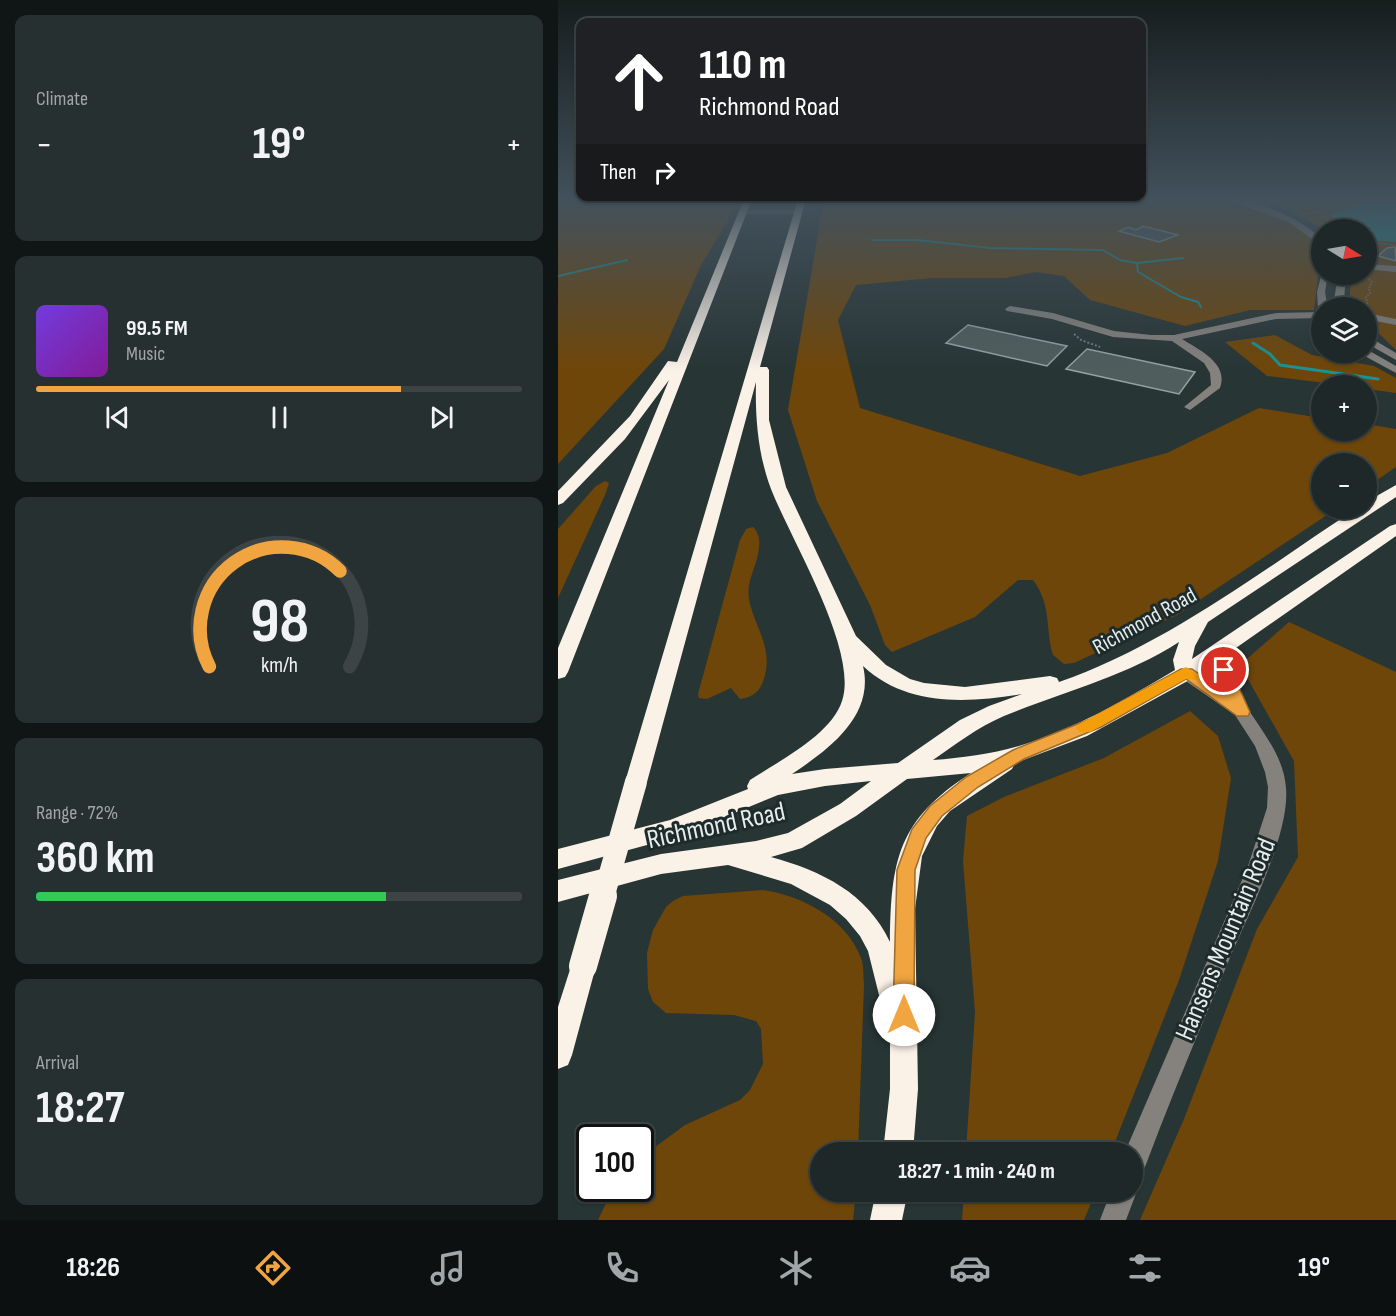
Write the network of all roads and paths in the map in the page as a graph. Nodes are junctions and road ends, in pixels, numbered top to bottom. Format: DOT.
graph roads {
  1 [pos="725,256"];
  2 [pos="787,256"];
  3 [pos="1377,267"];
  4 [pos="1396,269"];
  5 [pos="707,302"];
  6 [pos="1010,309"];
  7 [pos="1311,315"];
  8 [pos="1377,317"];
  9 [pos="1076,322"];
  10 [pos="1396,322"];
  11 [pos="766,331"];
  12 [pos="1174,338"];
  13 [pos="1377,345"];
  14 [pos="1100,347"];
  15 [pos="1396,357"];
  16 [pos="1377,359"];
  17 [pos="1396,370"];
  18 [pos="1190,407"];
  19 [pos="1396,490"];
  20 [pos="558,500"];
  21 [pos="1396,529"];
  22 [pos="1201,619"];
  23 [pos="847,637"];
  24 [pos="1221,651"];
  25 [pos="558,672"];
  26 [pos="1186,672"];
  27 [pos="1096,676"];
  28 [pos="1242,712"];
  29 [pos="1018,754"];
  30 [pos="905,770"];
  31 [pos="721,810"];
  32 [pos="722,855"];
  33 [pos="558,859"];
  34 [pos="558,891"];
  35 [pos="904,1036"];
  36 [pos="558,1055"];
  37 [pos="899,1142"];
  38 [pos="1142,1142"];
  39 [pos="890,1202"];
  40 [pos="1120,1202"];
  41 [pos="886,1220"];
  42 [pos="1113,1220"];
  1 -- 5 [label="highway"];
  2 -- 11 [label="highway"];
  3 -- 4 [label="street"];
  5 -- 20 [label="highway"];
  5 -- 25 [label="highway"];
  6 -- 9 [label="street"];
  7 -- 12 [label="street"];
  8 -- 10 [label="street"];
  9 -- 12 [label="street"];
  9 -- 14 [label="path"];
  11 -- 23 [label="highway"];
  11 -- 36 [label="highway, bridge"];
  12 -- 18 [label="street"];
  13 -- 15 [label="street"];
  16 -- 17 [label="street"];
  19 -- 22 [label="highway, Richmond Road"];
  21 -- 24 [label="highway, Richmond Road"];
  22 -- 26 [label="highway"];
  22 -- 27 [label="highway, Richmond Road"];
  23 -- 27 [label="highway"];
  23 -- 31 [label="highway"];
  24 -- 26 [label="highway, Richmond Road"];
  24 -- 28 [label="street, Hansens Mountain Road"];
  26 -- 28 [label="street, Hansens Mountain Road"];
  26 -- 29 [label="highway, Richmond Road"];
  27 -- 30 [label="highway, Richmond Road"];
  28 -- 38 [label="street, Hansens Mountain Road"];
  29 -- 30 [label="highway, Richmond Road"];
  29 -- 35 [label="highway"];
  30 -- 31 [label="highway, Richmond Road"];
  30 -- 32 [label="highway, Richmond Road"];
  31 -- 33 [label="highway, Richmond Road"];
  32 -- 34 [label="highway, Richmond Road"];
  32 -- 35 [label="highway"];
  35 -- 37 [label="highway"];
  39 -- 41 [label="highway"];
  40 -- 42 [label="street"];
}
